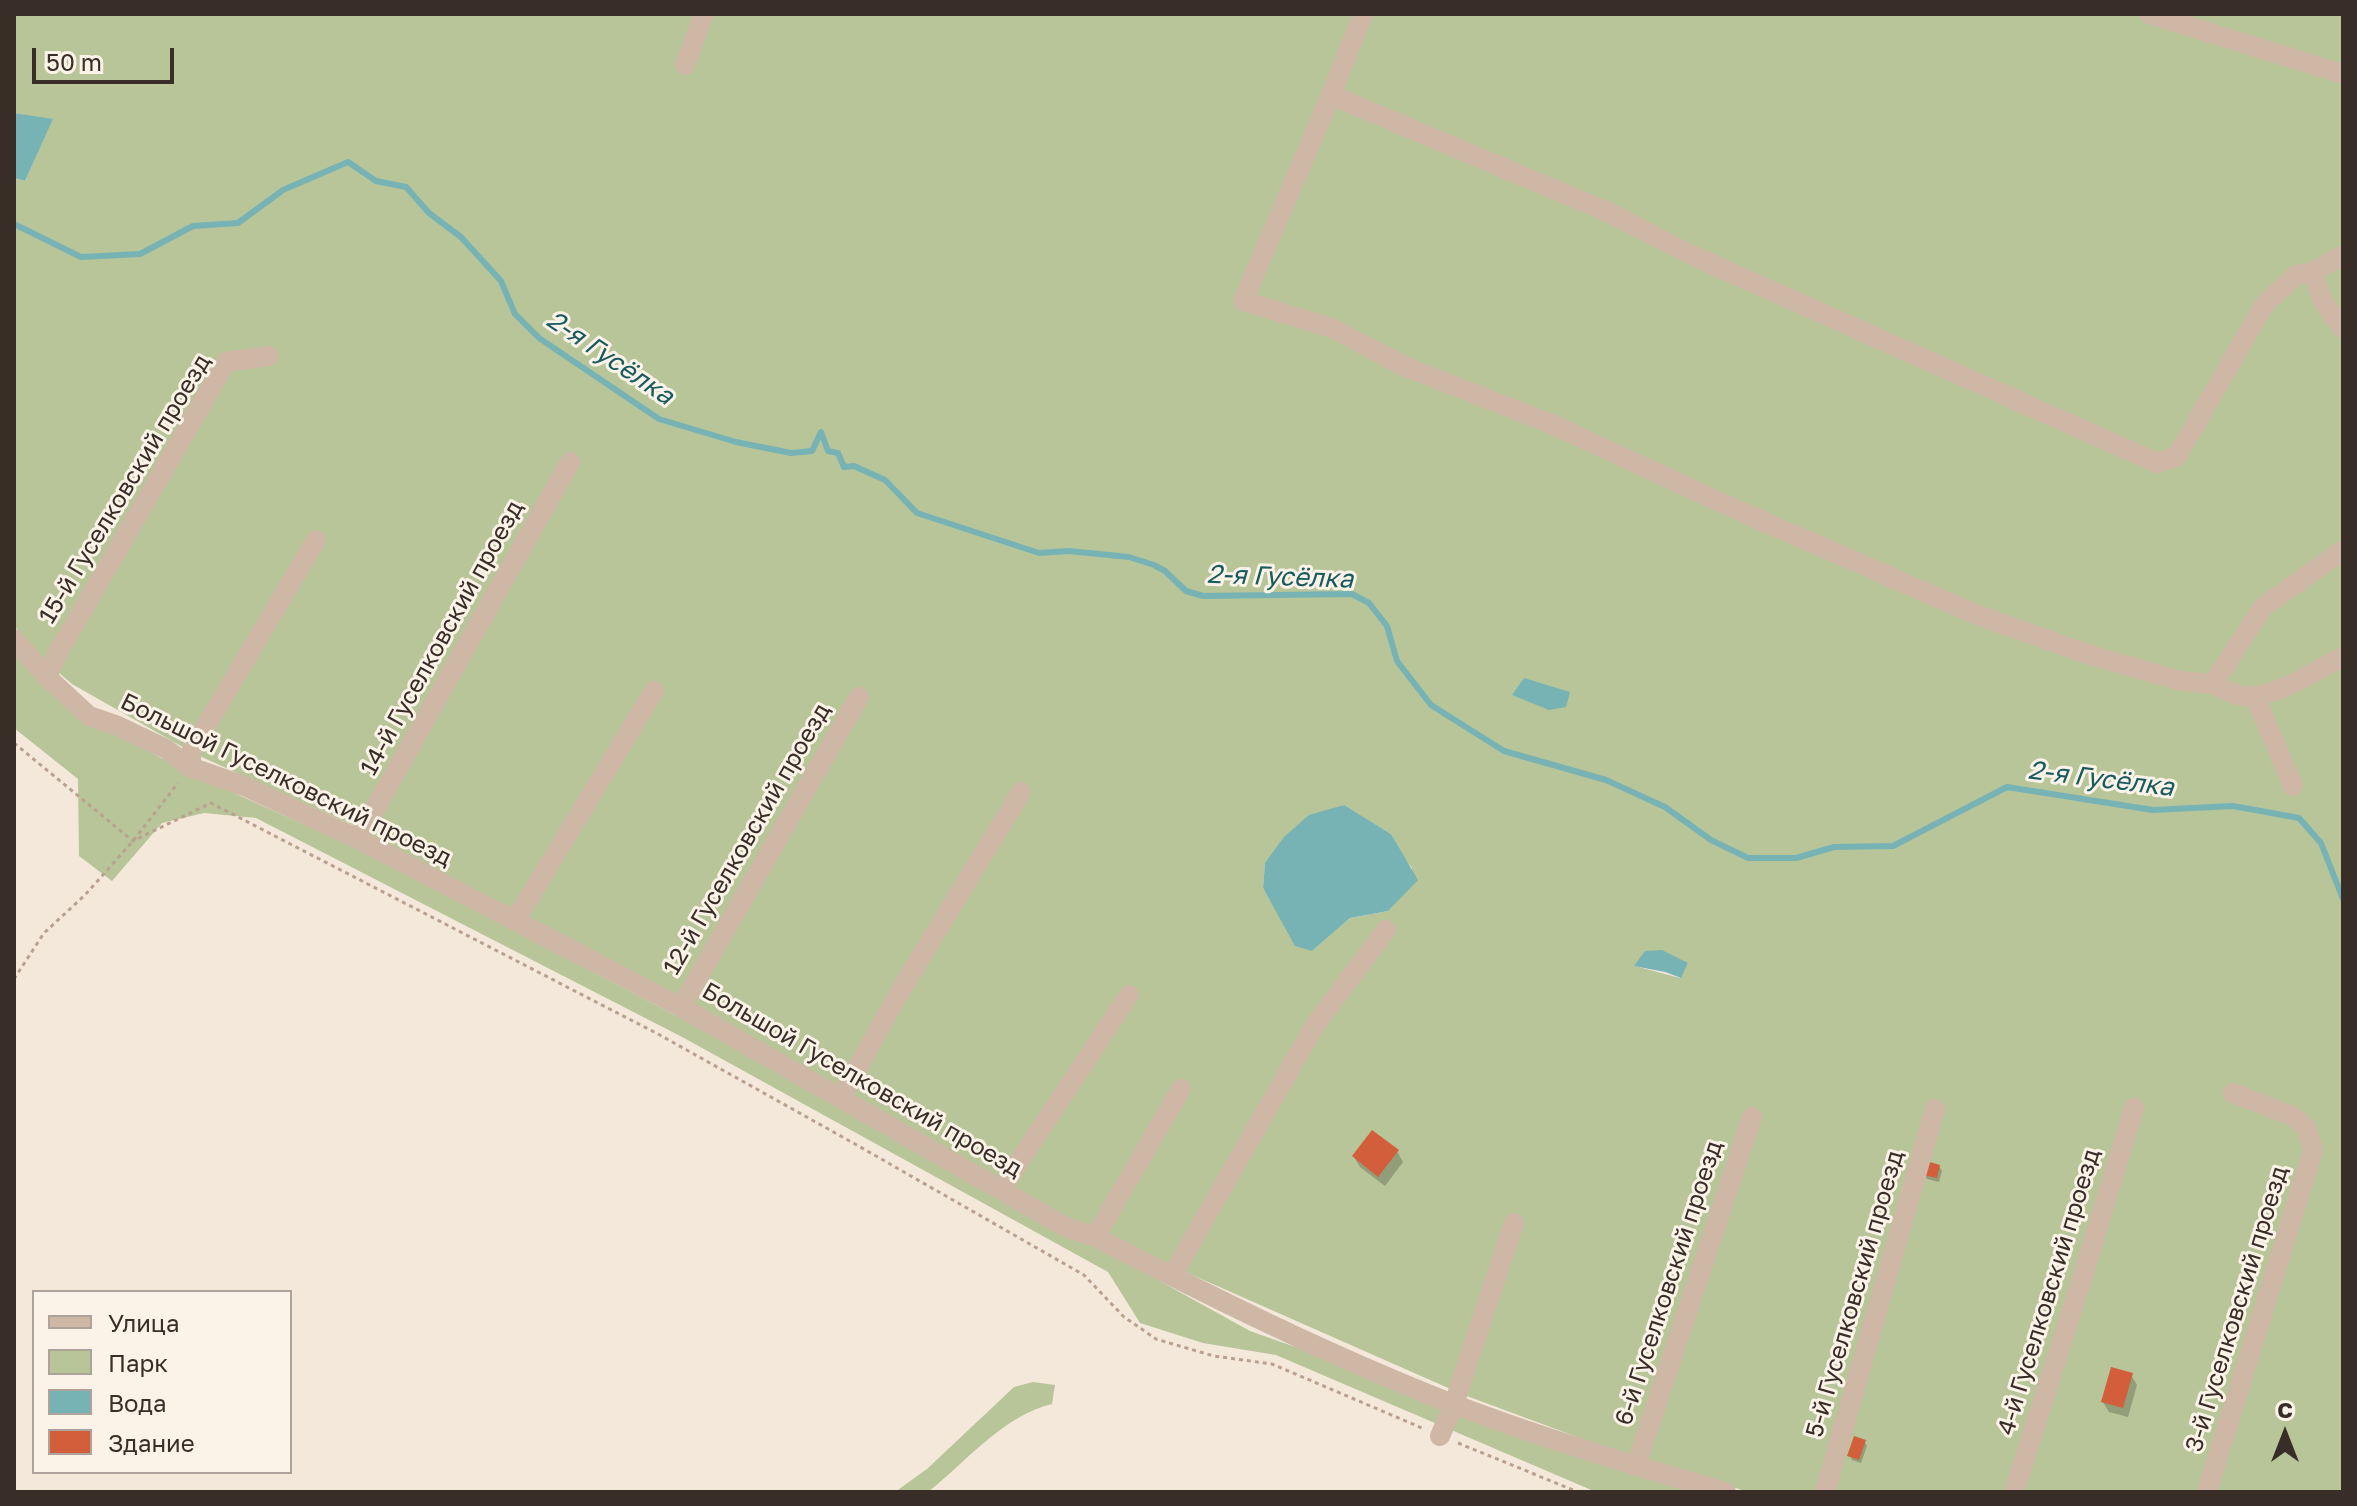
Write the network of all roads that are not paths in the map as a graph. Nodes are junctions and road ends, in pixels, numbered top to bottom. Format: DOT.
graph roads {
  1 [pos="704,14"];
  2 [pos="1363,14"];
  3 [pos="2149,14"];
  4 [pos="685,65"];
  5 [pos="2343,74"];
  6 [pos="1331,95"];
  7 [pos="2343,255"];
  8 [pos="2313,272"];
  9 [pos="2343,328"];
  10 [pos="269,356"];
  11 [pos="570,462"];
  12 [pos="316,540"];
  13 [pos="2343,550"];
  14 [pos="14,639"];
  15 [pos="2343,657"];
  16 [pos="47,677"];
  17 [pos="2213,684"];
  18 [pos="654,691"];
  19 [pos="2255,696"];
  20 [pos="859,697"];
  21 [pos="190,767"];
  22 [pos="2293,786"];
  23 [pos="1021,792"];
  24 [pos="358,839"];
  25 [pos="515,921"];
  26 [pos="1386,930"];
  27 [pos="1129,995"];
  28 [pos="681,1007"];
  29 [pos="1181,1089"];
  30 [pos="2233,1093"];
  31 [pos="841,1098"];
  32 [pos="2134,1108"];
  33 [pos="1935,1109"];
  34 [pos="1752,1117"];
  35 [pos="1001,1189"];
  36 [pos="1514,1223"];
  37 [pos="1095,1237"];
  38 [pos="1172,1276"];
  39 [pos="1454,1404"];
  40 [pos="1440,1436"];
  41 [pos="1636,1466"];
  42 [pos="1726,1492"];
  43 [pos="1825,1492"];
  44 [pos="2014,1492"];
  45 [pos="2207,1492"];
  1 -- 4 [label="street"];
  2 -- 6 [label="street"];
  3 -- 5 [label="street"];
  6 -- 8 [label="street"];
  6 -- 17 [label="street"];
  7 -- 8 [label="street"];
  8 -- 9 [label="street"];
  10 -- 16 [label="street, 15-й Гуселковский проезд"];
  11 -- 24 [label="street, 14-й Гуселковский проезд"];
  12 -- 21 [label="street"];
  13 -- 17 [label="street"];
  14 -- 16 [label="street, Большой Гуселковский проезд"];
  15 -- 19 [label="street"];
  16 -- 21 [label="street, Большой Гуселковский проезд"];
  17 -- 19 [label="street"];
  18 -- 25 [label="street"];
  19 -- 22 [label="street"];
  20 -- 28 [label="street, 12-й Гуселковский проезд"];
  21 -- 24 [label="street, Большой Гуселковский проезд"];
  23 -- 31 [label="street"];
  24 -- 25 [label="street, Большой Гуселковский проезд"];
  25 -- 28 [label="street, Большой Гуселковский проезд"];
  26 -- 38 [label="street"];
  27 -- 35 [label="street"];
  28 -- 31 [label="street, Большой Гуселковский проезд"];
  29 -- 37 [label="street"];
  30 -- 45 [label="street, 3-й Гуселковский проезд"];
  31 -- 35 [label="street, Большой Гуселковский проезд"];
  32 -- 44 [label="street, 4-й Гуселковский проезд"];
  33 -- 43 [label="street, 5-й Гуселковский проезд"];
  34 -- 41 [label="street, 6-й Гуселковский проезд"];
  35 -- 37 [label="street, Большой Гуселковский проезд"];
  36 -- 39 [label="street"];
  37 -- 38 [label="street, Большой Гуселковский проезд"];
  38 -- 39 [label="street, Большой Гуселковский проезд"];
  39 -- 40 [label="street"];
  39 -- 41 [label="street, Большой Гуселковский проезд"];
  41 -- 42 [label="street, Большой Гуселковский проезд"];
}
